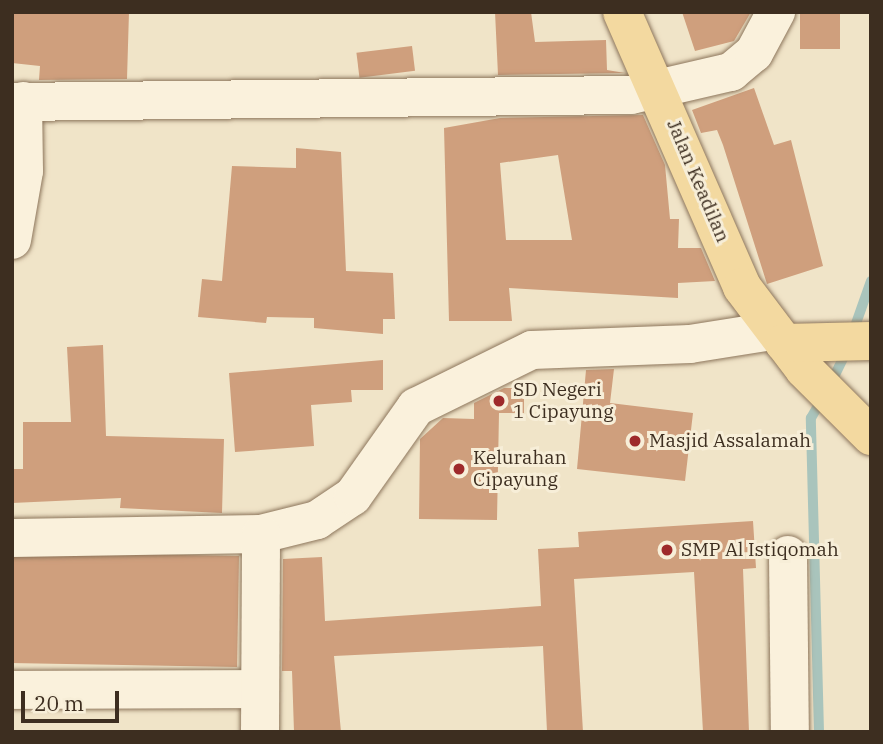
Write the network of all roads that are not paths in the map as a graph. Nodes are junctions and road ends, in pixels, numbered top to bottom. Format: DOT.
graph roads {
  1 [pos="622,12"];
  2 [pos="776,12"];
  3 [pos="660,91"];
  4 [pos="18,102"];
  5 [pos="12,240"];
  6 [pos="868,341"];
  7 [pos="794,346"];
  8 [pos="871,437"];
  9 [pos="261,534"];
  10 [pos="12,538"];
  11 [pos="788,555"];
  12 [pos="259,689"];
  13 [pos="12,690"];
  14 [pos="260,732"];
  15 [pos="790,732"];
  1 -- 3 [label="main road, Jalan Keadilan"];
  2 -- 3 [label="street"];
  3 -- 4 [label="street"];
  3 -- 7 [label="main road, Jalan Keadilan"];
  4 -- 5 [label="street"];
  6 -- 7 [label="main road"];
  7 -- 8 [label="main road, Jalan Keadilan"];
  7 -- 9 [label="street"];
  9 -- 10 [label="street"];
  9 -- 12 [label="street"];
  11 -- 15 [label="street"];
  12 -- 13 [label="street"];
  12 -- 14 [label="street"];
}
